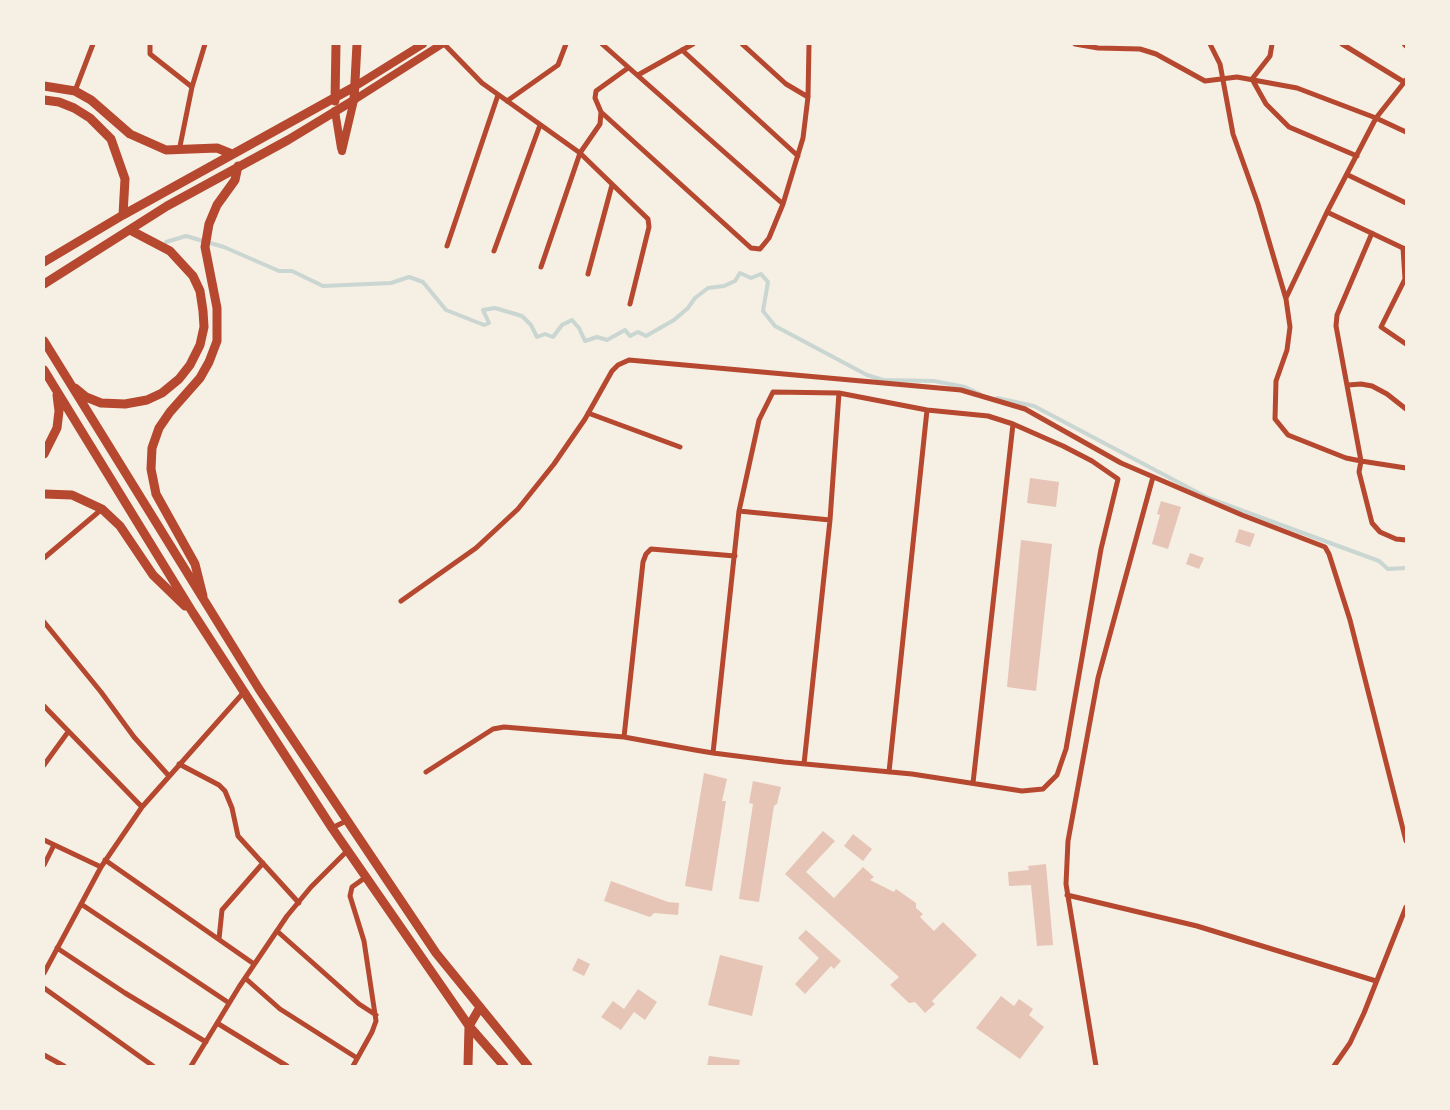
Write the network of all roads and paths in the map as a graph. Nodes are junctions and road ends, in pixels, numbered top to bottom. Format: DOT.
graph roads {
  1 [pos="93,44"];
  2 [pos="150,44"];
  3 [pos="205,44"];
  4 [pos="336,44"];
  5 [pos="356,44"];
  6 [pos="423,44"];
  7 [pos="443,44"];
  8 [pos="566,44"];
  9 [pos="602,44"];
  10 [pos="693,44"];
  11 [pos="742,44"];
  12 [pos="809,44"];
  13 [pos="1075,44"];
  14 [pos="1210,44"];
  15 [pos="1272,44"];
  16 [pos="1342,44"];
  17 [pos="682,50"];
  18 [pos="628,68"];
  19 [pos="638,75"];
  20 [pos="1252,79"];
  21 [pos="1223,80"];
  22 [pos="1405,81"];
  23 [pos="44,86"];
  24 [pos="192,87"];
  25 [pos="354,87"];
  26 [pos="75,92"];
  27 [pos="498,95"];
  28 [pos="808,97"];
  29 [pos="334,98"];
  30 [pos="44,100"];
  31 [pos="354,100"];
  32 [pos="507,101"];
  33 [pos="335,111"];
  34 [pos="601,112"];
  35 [pos="1376,118"];
  36 [pos="540,124"];
  37 [pos="1406,132"];
  38 [pos="179,151"];
  39 [pos="580,153"];
  40 [pos="232,154"];
  41 [pos="798,156"];
  42 [pos="1356,156"];
  43 [pos="238,166"];
  44 [pos="1348,175"];
  45 [pos="612,185"];
  46 [pos="1406,203"];
  47 [pos="783,204"];
  48 [pos="1326,212"];
  49 [pos="123,215"];
  50 [pos="130,230"];
  51 [pos="1372,233"];
  52 [pos="447,246"];
  53 [pos="1405,249"];
  54 [pos="494,251"];
  55 [pos="44,262"];
  56 [pos="541,267"];
  57 [pos="588,274"];
  58 [pos="44,284"];
  59 [pos="1404,290"];
  60 [pos="1286,299"];
  61 [pos="630,304"];
  62 [pos="44,341"];
  63 [pos="1406,344"];
  64 [pos="44,370"];
  65 [pos="70,385"];
  66 [pos="1348,386"];
  67 [pos="56,390"];
  68 [pos="840,393"];
  69 [pos="1406,409"];
  70 [pos="927,410"];
  71 [pos="588,413"];
  72 [pos="1013,424"];
  73 [pos="680,447"];
  74 [pos="44,454"];
  75 [pos="1361,461"];
  76 [pos="1406,468"];
  77 [pos="1153,477"];
  78 [pos="44,494"];
  79 [pos="102,509"];
  80 [pos="740,511"];
  81 [pos="830,520"];
  82 [pos="1406,540"];
  83 [pos="735,556"];
  84 [pos="44,558"];
  85 [pos="401,601"];
  86 [pos="204,603"];
  87 [pos="193,613"];
  88 [pos="44,622"];
  89 [pos="244,692"];
  90 [pos="44,706"];
  91 [pos="68,732"];
  92 [pos="624,737"];
  93 [pos="713,753"];
  94 [pos="180,764"];
  95 [pos="804,764"];
  96 [pos="44,765"];
  97 [pos="426,772"];
  98 [pos="889,772"];
  99 [pos="169,776"];
  100 [pos="973,784"];
  101 [pos="142,808"];
  102 [pos="346,821"];
  103 [pos="332,828"];
  104 [pos="44,840"];
  105 [pos="1406,841"];
  106 [pos="54,845"];
  107 [pos="347,850"];
  108 [pos="105,860"];
  109 [pos="263,863"];
  110 [pos="44,865"];
  111 [pos="101,867"];
  112 [pos="366,877"];
  113 [pos="1067,895"];
  114 [pos="299,903"];
  115 [pos="81,904"];
  116 [pos="1406,907"];
  117 [pos="277,932"];
  118 [pos="219,940"];
  119 [pos="57,948"];
  120 [pos="254,964"];
  121 [pos="44,973"];
  122 [pos="245,978"];
  123 [pos="1376,981"];
  124 [pos="44,988"];
  125 [pos="229,1003"];
  126 [pos="479,1009"];
  127 [pos="376,1015"];
  128 [pos="217,1023"];
  129 [pos="469,1026"];
  130 [pos="206,1042"];
  131 [pos="44,1055"];
  132 [pos="357,1058"];
  133 [pos="64,1066"];
  134 [pos="153,1066"];
  135 [pos="191,1066"];
  136 [pos="286,1066"];
  137 [pos="352,1066"];
  138 [pos="468,1066"];
  139 [pos="504,1066"];
  140 [pos="528,1066"];
  141 [pos="1096,1066"];
  142 [pos="1335,1066"];
  1 -- 26 [label="street"];
  2 -- 24 [label="street"];
  3 -- 24 [label="street"];
  4 -- 29 [label="main road"];
  5 -- 25 [label="main road"];
  6 -- 25 [label="main road"];
  7 -- 27 [label="street"];
  7 -- 31 [label="main road"];
  8 -- 32 [label="street"];
  9 -- 18 [label="street"];
  10 -- 17 [label="street"];
  11 -- 28 [label="street"];
  12 -- 28 [label="street"];
  13 -- 21 [label="street"];
  14 -- 21 [label="street"];
  15 -- 20 [label="street"];
  16 -- 22 [label="street"];
  17 -- 19 [label="street"];
  17 -- 41 [label="street"];
  18 -- 19 [label="street"];
  18 -- 34 [label="street"];
  19 -- 47 [label="street"];
  20 -- 21 [label="street"];
  20 -- 35 [label="street"];
  20 -- 42 [label="street"];
  21 -- 60 [label="street"];
  22 -- 35 [label="street"];
  23 -- 26 [label="main road"];
  24 -- 38 [label="street"];
  25 -- 29 [label="main road"];
  25 -- 31 [label="main road"];
  26 -- 38 [label="main road"];
  27 -- 32 [label="street"];
  27 -- 52 [label="street"];
  28 -- 41 [label="street"];
  29 -- 33 [label="main road"];
  29 -- 40 [label="main road"];
  30 -- 49 [label="main road"];
  31 -- 33 [label="main road"];
  31 -- 33 [label="main road"];
  32 -- 36 [label="street"];
  33 -- 43 [label="main road"];
  34 -- 39 [label="street"];
  34 -- 47 [label="street"];
  35 -- 37 [label="street"];
  35 -- 42 [label="street"];
  36 -- 39 [label="street"];
  36 -- 54 [label="street"];
  38 -- 40 [label="main road"];
  39 -- 45 [label="street"];
  39 -- 56 [label="street"];
  40 -- 49 [label="main road"];
  41 -- 47 [label="street"];
  42 -- 44 [label="street"];
  43 -- 50 [label="main road"];
  43 -- 86 [label="main road"];
  44 -- 46 [label="street"];
  44 -- 48 [label="street"];
  45 -- 57 [label="street"];
  45 -- 61 [label="street"];
  48 -- 51 [label="street"];
  48 -- 60 [label="street"];
  49 -- 55 [label="main road"];
  50 -- 58 [label="main road"];
  50 -- 65 [label="main road"];
  51 -- 53 [label="street"];
  51 -- 66 [label="street"];
  53 -- 59 [label="street"];
  59 -- 63 [label="street"];
  60 -- 75 [label="street"];
  62 -- 65 [label="main road"];
  64 -- 67 [label="main road"];
  65 -- 86 [label="main road"];
  66 -- 69 [label="street"];
  66 -- 75 [label="street"];
  67 -- 74 [label="main road"];
  67 -- 87 [label="main road"];
  68 -- 70 [label="street"];
  68 -- 80 [label="street"];
  68 -- 81 [label="street"];
  70 -- 72 [label="street"];
  70 -- 98 [label="street"];
  71 -- 73 [label="street"];
  71 -- 77 [label="street"];
  71 -- 85 [label="street"];
  72 -- 100 [label="street"];
  72 -- 100 [label="street"];
  75 -- 76 [label="street"];
  75 -- 82 [label="street"];
  77 -- 105 [label="street"];
  77 -- 113 [label="street"];
  78 -- 79 [label="main road"];
  79 -- 84 [label="street"];
  79 -- 87 [label="main road"];
  80 -- 81 [label="street"];
  80 -- 83 [label="street"];
  81 -- 95 [label="street"];
  83 -- 92 [label="street"];
  83 -- 93 [label="street"];
  86 -- 102 [label="main road"];
  87 -- 89 [label="main road"];
  88 -- 99 [label="street"];
  89 -- 94 [label="street"];
  89 -- 103 [label="main road"];
  90 -- 91 [label="street"];
  91 -- 96 [label="street"];
  91 -- 101 [label="street"];
  92 -- 93 [label="street"];
  92 -- 97 [label="street"];
  93 -- 95 [label="street"];
  94 -- 99 [label="street"];
  94 -- 109 [label="street"];
  95 -- 98 [label="street"];
  98 -- 100 [label="street"];
  99 -- 101 [label="street"];
  101 -- 108 [label="street"];
  102 -- 103 [label="street"];
  102 -- 126 [label="main road"];
  103 -- 107 [label="main road"];
  104 -- 106 [label="street"];
  106 -- 110 [label="street"];
  106 -- 111 [label="street"];
  107 -- 112 [label="main road"];
  107 -- 114 [label="street"];
  108 -- 111 [label="street"];
  108 -- 118 [label="street"];
  109 -- 114 [label="street"];
  109 -- 118 [label="street"];
  111 -- 115 [label="street"];
  112 -- 127 [label="street"];
  112 -- 129 [label="main road"];
  113 -- 123 [label="street"];
  113 -- 141 [label="street"];
  114 -- 117 [label="street"];
  115 -- 119 [label="street"];
  115 -- 125 [label="street"];
  116 -- 123 [label="street"];
  117 -- 120 [label="street"];
  117 -- 127 [label="street"];
  118 -- 120 [label="street"];
  119 -- 121 [label="street"];
  119 -- 130 [label="street"];
  120 -- 122 [label="street"];
  122 -- 125 [label="street"];
  122 -- 132 [label="street"];
  123 -- 142 [label="street"];
  124 -- 134 [label="street"];
  125 -- 128 [label="street"];
  126 -- 129 [label="main road"];
  126 -- 140 [label="main road"];
  127 -- 132 [label="street"];
  128 -- 130 [label="street"];
  128 -- 136 [label="street"];
  129 -- 138 [label="main road"];
  129 -- 139 [label="main road"];
  130 -- 135 [label="street"];
  131 -- 133 [label="street"];
  132 -- 137 [label="street"];
}
